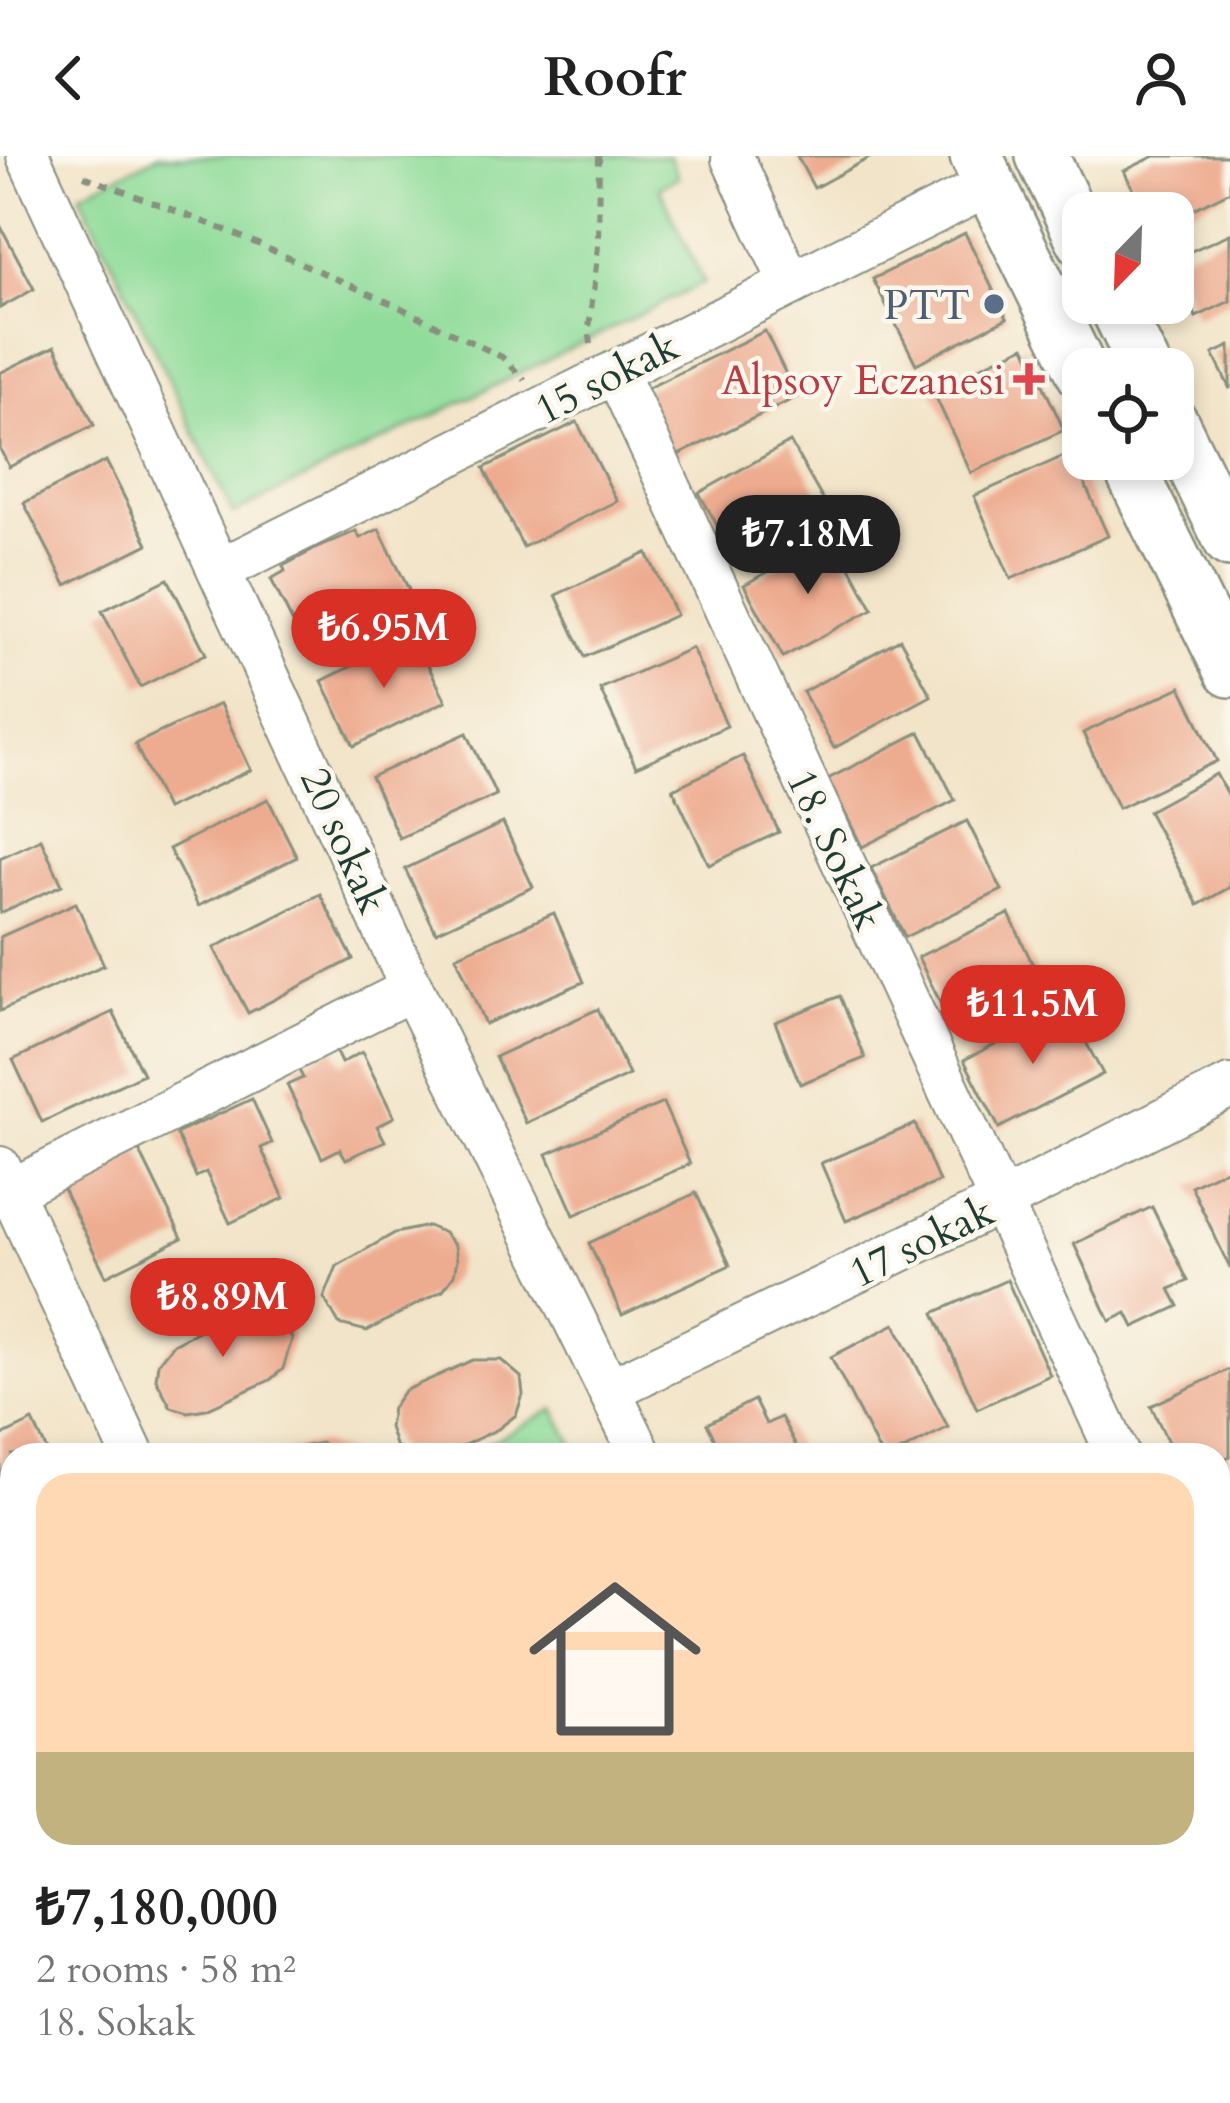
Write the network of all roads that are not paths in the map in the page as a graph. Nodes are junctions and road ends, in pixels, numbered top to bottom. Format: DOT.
graph roads {
  1 [pos="1044,157"];
  2 [pos="734,159"];
  3 [pos="24,162"];
  4 [pos="982,170"];
  5 [pos="1062,196"];
  6 [pos="791,284"];
  7 [pos="1070,348"];
  8 [pos="604,362"];
  9 [pos="1194,467"];
  10 [pos="1135,480"];
  11 [pos="1230,541"];
  12 [pos="222,569"];
  13 [pos="1230,671"];
  14 [pos="412,988"];
  15 [pos="1230,1086"];
  16 [pos="4,1185"];
  17 [pos="999,1203"];
  18 [pos="609,1390"];
  19 [pos="127,1443"];
  20 [pos="634,1443"];
  21 [pos="1112,1443"];
  1 -- 5 [label="main road"];
  2 -- 6 [label="street"];
  3 -- 12 [label="street, 20 sokak"];
  4 -- 6 [label="street, 15 sokak"];
  4 -- 7 [label="main road"];
  6 -- 8 [label="street, 15 sokak"];
  8 -- 12 [label="street, 15 sokak"];
  8 -- 17 [label="street, 18. Sokak"];
  9 -- 11 [label="main road"];
  10 -- 13 [label="main road"];
  12 -- 14 [label="street, 20 sokak"];
  14 -- 16 [label="street"];
  14 -- 18 [label="street, 20 sokak"];
  15 -- 17 [label="street, 17 sokak"];
  16 -- 19 [label="street"];
  17 -- 18 [label="street, 17 sokak"];
  17 -- 21 [label="street, 18. Sokak"];
  18 -- 20 [label="street, 20 sokak"];
}
